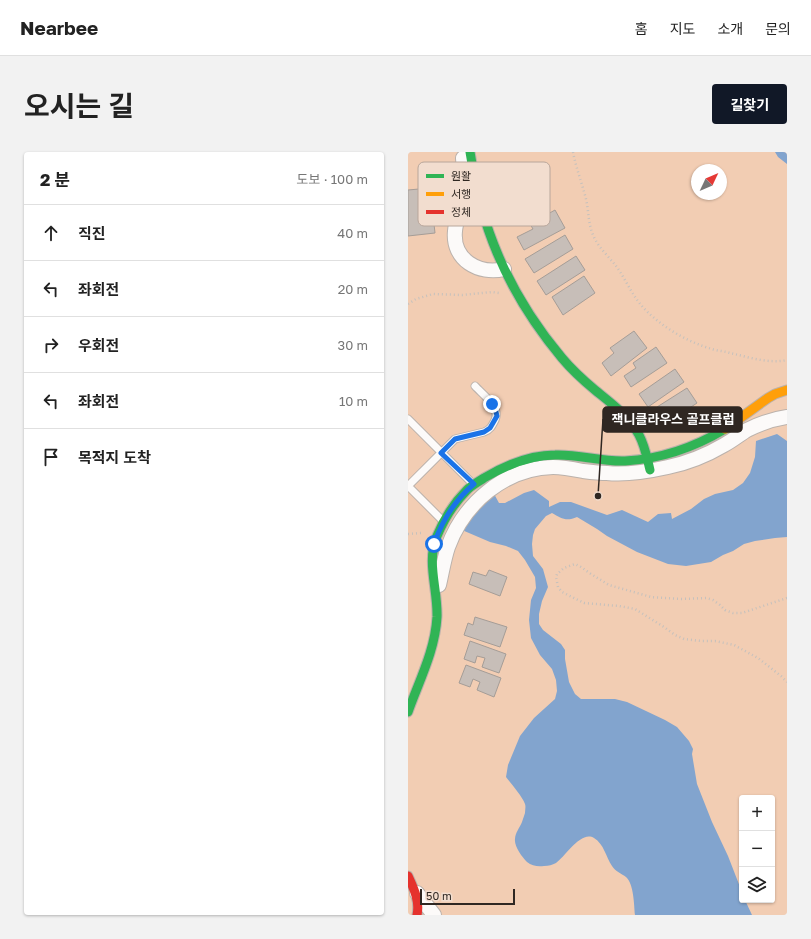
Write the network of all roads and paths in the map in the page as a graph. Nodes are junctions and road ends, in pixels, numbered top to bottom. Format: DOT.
graph roads {
  1 [pos="462,152"];
  2 [pos="470,152"];
  3 [pos="573,152"];
  4 [pos="463,162"];
  5 [pos="472,162"];
  6 [pos="456,226"];
  7 [pos="488,226"];
  8 [pos="504,268"];
  9 [pos="518,296"];
  10 [pos="408,304"];
  11 [pos="787,360"];
  12 [pos="475,386"];
  13 [pos="787,390"];
  14 [pos="787,417"];
  15 [pos="408,418"];
  16 [pos="441,453"];
  17 [pos="649,464"];
  18 [pos="408,486"];
  19 [pos="478,490"];
  20 [pos="444,521"];
  21 [pos="455,532"];
  22 [pos="787,598"];
  23 [pos="436,603"];
  24 [pos="787,682"];
  25 [pos="411,700"];
  26 [pos="408,712"];
  27 [pos="411,882"];
  28 [pos="418,915"];
  29 [pos="434,915"];
  1 -- 4 [label="street"];
  2 -- 5 [label="street"];
  3 -- 11 [label="path"];
  6 -- 8 [label="street"];
  7 -- 8 [label="street"];
  8 -- 9 [label="street"];
  9 -- 10 [label="path"];
  9 -- 17 [label="street"];
  12 -- 16 [label="lane"];
  13 -- 17 [label="street"];
  14 -- 17 [label="street"];
  15 -- 16 [label="lane"];
  16 -- 18 [label="lane"];
  16 -- 19 [label="lane"];
  17 -- 19 [label="street"];
  18 -- 20 [label="lane"];
  19 -- 20 [label="street"];
  19 -- 21 [label="street"];
  20 -- 21 [label="street"];
  20 -- 23 [label="street"];
  21 -- 23 [label="street"];
  22 -- 24 [label="path"];
  23 -- 25 [label="street"];
  25 -- 26 [label="street"];
  27 -- 28 [label="street"];
  27 -- 29 [label="street"];
}
